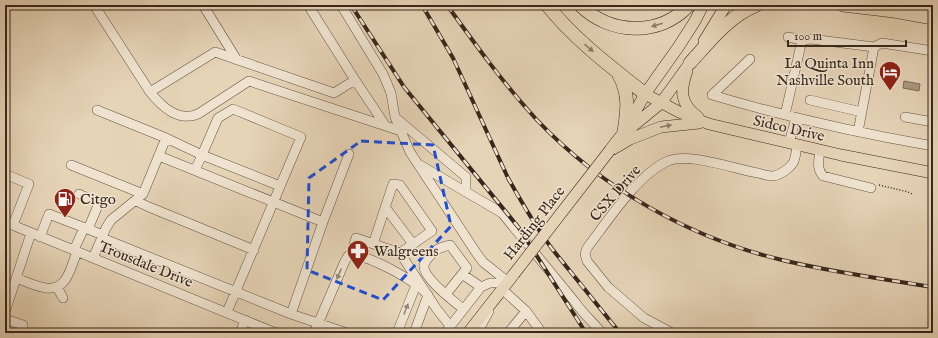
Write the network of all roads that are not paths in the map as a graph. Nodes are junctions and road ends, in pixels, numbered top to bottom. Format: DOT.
graph roads {
  1 [pos="94,5"];
  2 [pos="203,5"];
  3 [pos="308,5"];
  4 [pos="341,5"];
  5 [pos="547,5"];
  6 [pos="580,5"];
  7 [pos="689,5"];
  8 [pos="703,5"];
  9 [pos="726,5"];
  10 [pos="757,5"];
  11 [pos="843,5"];
  12 [pos="933,18"];
  13 [pos="788,36"];
  14 [pos="802,40"];
  15 [pos="874,47"];
  16 [pos="933,51"];
  17 [pos="750,59"];
  18 [pos="237,60"];
  19 [pos="690,63"];
  20 [pos="618,72"];
  21 [pos="355,80"];
  22 [pos="150,92"];
  23 [pos="645,94"];
  24 [pos="810,100"];
  25 [pos="661,103"];
  26 [pos="96,110"];
  27 [pos="862,112"];
  28 [pos="785,115"];
  29 [pos="905,116"];
  30 [pos="395,117"];
  31 [pos="796,118"];
  32 [pos="933,122"];
  33 [pos="706,123"];
  34 [pos="385,126"];
  35 [pos="401,131"];
  36 [pos="858,132"];
  37 [pos="627,136"];
  38 [pos="166,138"];
  39 [pos="793,144"];
  40 [pos="933,146"];
  41 [pos="820,150"];
  42 [pos="349,154"];
  43 [pos="202,155"];
  44 [pos="159,156"];
  45 [pos="71,165"];
  46 [pos="418,165"];
  47 [pos="195,170"];
  48 [pos="933,173"];
  49 [pos="5,174"];
  50 [pos="280,186"];
  51 [pos="871,188"];
  52 [pos="466,192"];
  53 [pos="79,194"];
  54 [pos="143,194"];
  55 [pos="136,201"];
  56 [pos="273,203"];
  57 [pos="385,207"];
  58 [pos="323,222"];
  59 [pos="9,224"];
  60 [pos="86,228"];
  61 [pos="31,233"];
  62 [pos="40,236"];
  63 [pos="102,236"];
  64 [pos="373,244"];
  65 [pos="413,244"];
  66 [pos="254,250"];
  67 [pos="76,251"];
  68 [pos="400,252"];
  69 [pos="351,255"];
  70 [pos="93,258"];
  71 [pos="462,274"];
  72 [pos="16,278"];
  73 [pos="416,285"];
  74 [pos="506,285"];
  75 [pos="57,287"];
  76 [pos="481,287"];
  77 [pos="236,292"];
  78 [pos="444,292"];
  79 [pos="63,298"];
  80 [pos="430,298"];
  81 [pos="463,309"];
  82 [pos="526,311"];
  83 [pos="5,312"];
  84 [pos="227,312"];
  85 [pos="291,314"];
  86 [pos="5,319"];
  87 [pos="245,320"];
  88 [pos="319,323"];
  89 [pos="23,324"];
  90 [pos="447,330"];
  91 [pos="240,333"];
  92 [pos="258,333"];
  93 [pos="276,333"];
  94 [pos="314,333"];
  95 [pos="347,333"];
  96 [pos="397,333"];
  97 [pos="414,333"];
  98 [pos="468,333"];
  99 [pos="478,333"];
  100 [pos="508,333"];
  101 [pos="541,333"];
  102 [pos="602,333"];
  103 [pos="672,333"];
  1 -- 22 [label="street"];
  2 -- 18 [label="street"];
  3 -- 21 [label="street"];
  4 -- 30 [label="street"];
  5 -- 20 [label="highway, one-way"];
  7 -- 6 [label="highway, one-way"];
  8 -- 23 [label="main road"];
  9 -- 19 [label="main road"];
  10 -- 19 [label="highway"];
  11 -- 12 [label="highway"];
  13 -- 14 [label="street"];
  14 -- 15 [label="street"];
  14 -- 28 [label="street"];
  15 -- 16 [label="street"];
  15 -- 27 [label="street"];
  17 -- 28 [label="street"];
  18 -- 21 [label="street"];
  18 -- 22 [label="street"];
  19 -- 25 [label="main road"];
  19 -- 33 [label="main road"];
  20 -- 23 [label="highway"];
  20 -- 37 [label="highway"];
  21 -- 34 [label="street"];
  22 -- 34 [label="street"];
  23 -- 25 [label="main road, Sidco Drive"];
  23 -- 37 [label="main road"];
  24 -- 27 [label="street"];
  25 -- 33 [label="main road, Sidco Drive"];
  25 -- 37 [label="main road"];
  26 -- 38 [label="street"];
  27 -- 36 [label="street"];
  28 -- 31 [label="street"];
  29 -- 32 [label="street"];
  30 -- 35 [label="street"];
  30 -- 52 [label="street"];
  31 -- 36 [label="street"];
  31 -- 39 [label="street, CSX Drive"];
  37 -- 33 [label="main road, one-way"];
  33 -- 39 [label="main road, Sidco Drive"];
  34 -- 35 [label="street"];
  35 -- 46 [label="street"];
  36 -- 40 [label="street"];
  37 -- 74 [label="main road, Harding Place, bridge"];
  38 -- 43 [label="street"];
  38 -- 44 [label="street"];
  39 -- 41 [label="main road, Sidco Drive"];
  39 -- 103 [label="street, CSX Drive"];
  41 -- 48 [label="main road, Sidco Drive"];
  41 -- 51 [label="street"];
  42 -- 58 [label="street"];
  43 -- 47 [label="street"];
  43 -- 50 [label="street"];
  43 -- 50 [label="street"];
  44 -- 47 [label="street"];
  44 -- 54 [label="street"];
  45 -- 54 [label="street"];
  46 -- 52 [label="street"];
  46 -- 74 [label="street"];
  47 -- 56 [label="street"];
  49 -- 59 [label="street"];
  50 -- 56 [label="street"];
  52 -- 102 [label="street"];
  53 -- 60 [label="street"];
  54 -- 55 [label="street"];
  55 -- 63 [label="street"];
  55 -- 66 [label="street"];
  56 -- 58 [label="street"];
  56 -- 66 [label="street"];
  57 -- 64 [label="street"];
  57 -- 65 [label="street"];
  57 -- 65 [label="street"];
  58 -- 85 [label="street"];
  59 -- 61 [label="street, Trousdale Drive"];
  60 -- 62 [label="street"];
  60 -- 63 [label="street"];
  60 -- 67 [label="street"];
  61 -- 62 [label="street, Trousdale Drive"];
  61 -- 72 [label="street"];
  62 -- 67 [label="street, Trousdale Drive"];
  63 -- 70 [label="street"];
  63 -- 77 [label="street"];
  64 -- 68 [label="street"];
  64 -- 69 [label="street"];
  65 -- 68 [label="street"];
  66 -- 77 [label="street"];
  67 -- 70 [label="street, Trousdale Drive"];
  67 -- 75 [label="street"];
  68 -- 80 [label="street"];
  69 -- 73 [label="street"];
  69 -- 88 [label="street, one-way"];
  70 -- 84 [label="street, Trousdale Drive"];
  71 -- 76 [label="street"];
  71 -- 78 [label="street"];
  71 -- 78 [label="street"];
  72 -- 75 [label="street"];
  72 -- 83 [label="street"];
  73 -- 80 [label="street"];
  96 -- 73 [label="street, one-way"];
  74 -- 76 [label="street"];
  74 -- 82 [label="street"];
  74 -- 98 [label="main road, Harding Place"];
  74 -- 99 [label="street"];
  75 -- 79 [label="street"];
  76 -- 81 [label="street"];
  77 -- 84 [label="street"];
  77 -- 85 [label="street"];
  78 -- 80 [label="street"];
  78 -- 81 [label="street"];
  80 -- 90 [label="street"];
  80 -- 97 [label="street"];
  81 -- 90 [label="street"];
  82 -- 100 [label="street"];
  82 -- 101 [label="street"];
  84 -- 87 [label="street, Trousdale Drive"];
  85 -- 88 [label="street"];
  86 -- 89 [label="street"];
  87 -- 91 [label="street"];
  87 -- 92 [label="street"];
  87 -- 93 [label="street, Trousdale Drive"];
  88 -- 94 [label="street"];
  88 -- 95 [label="street"];
}
